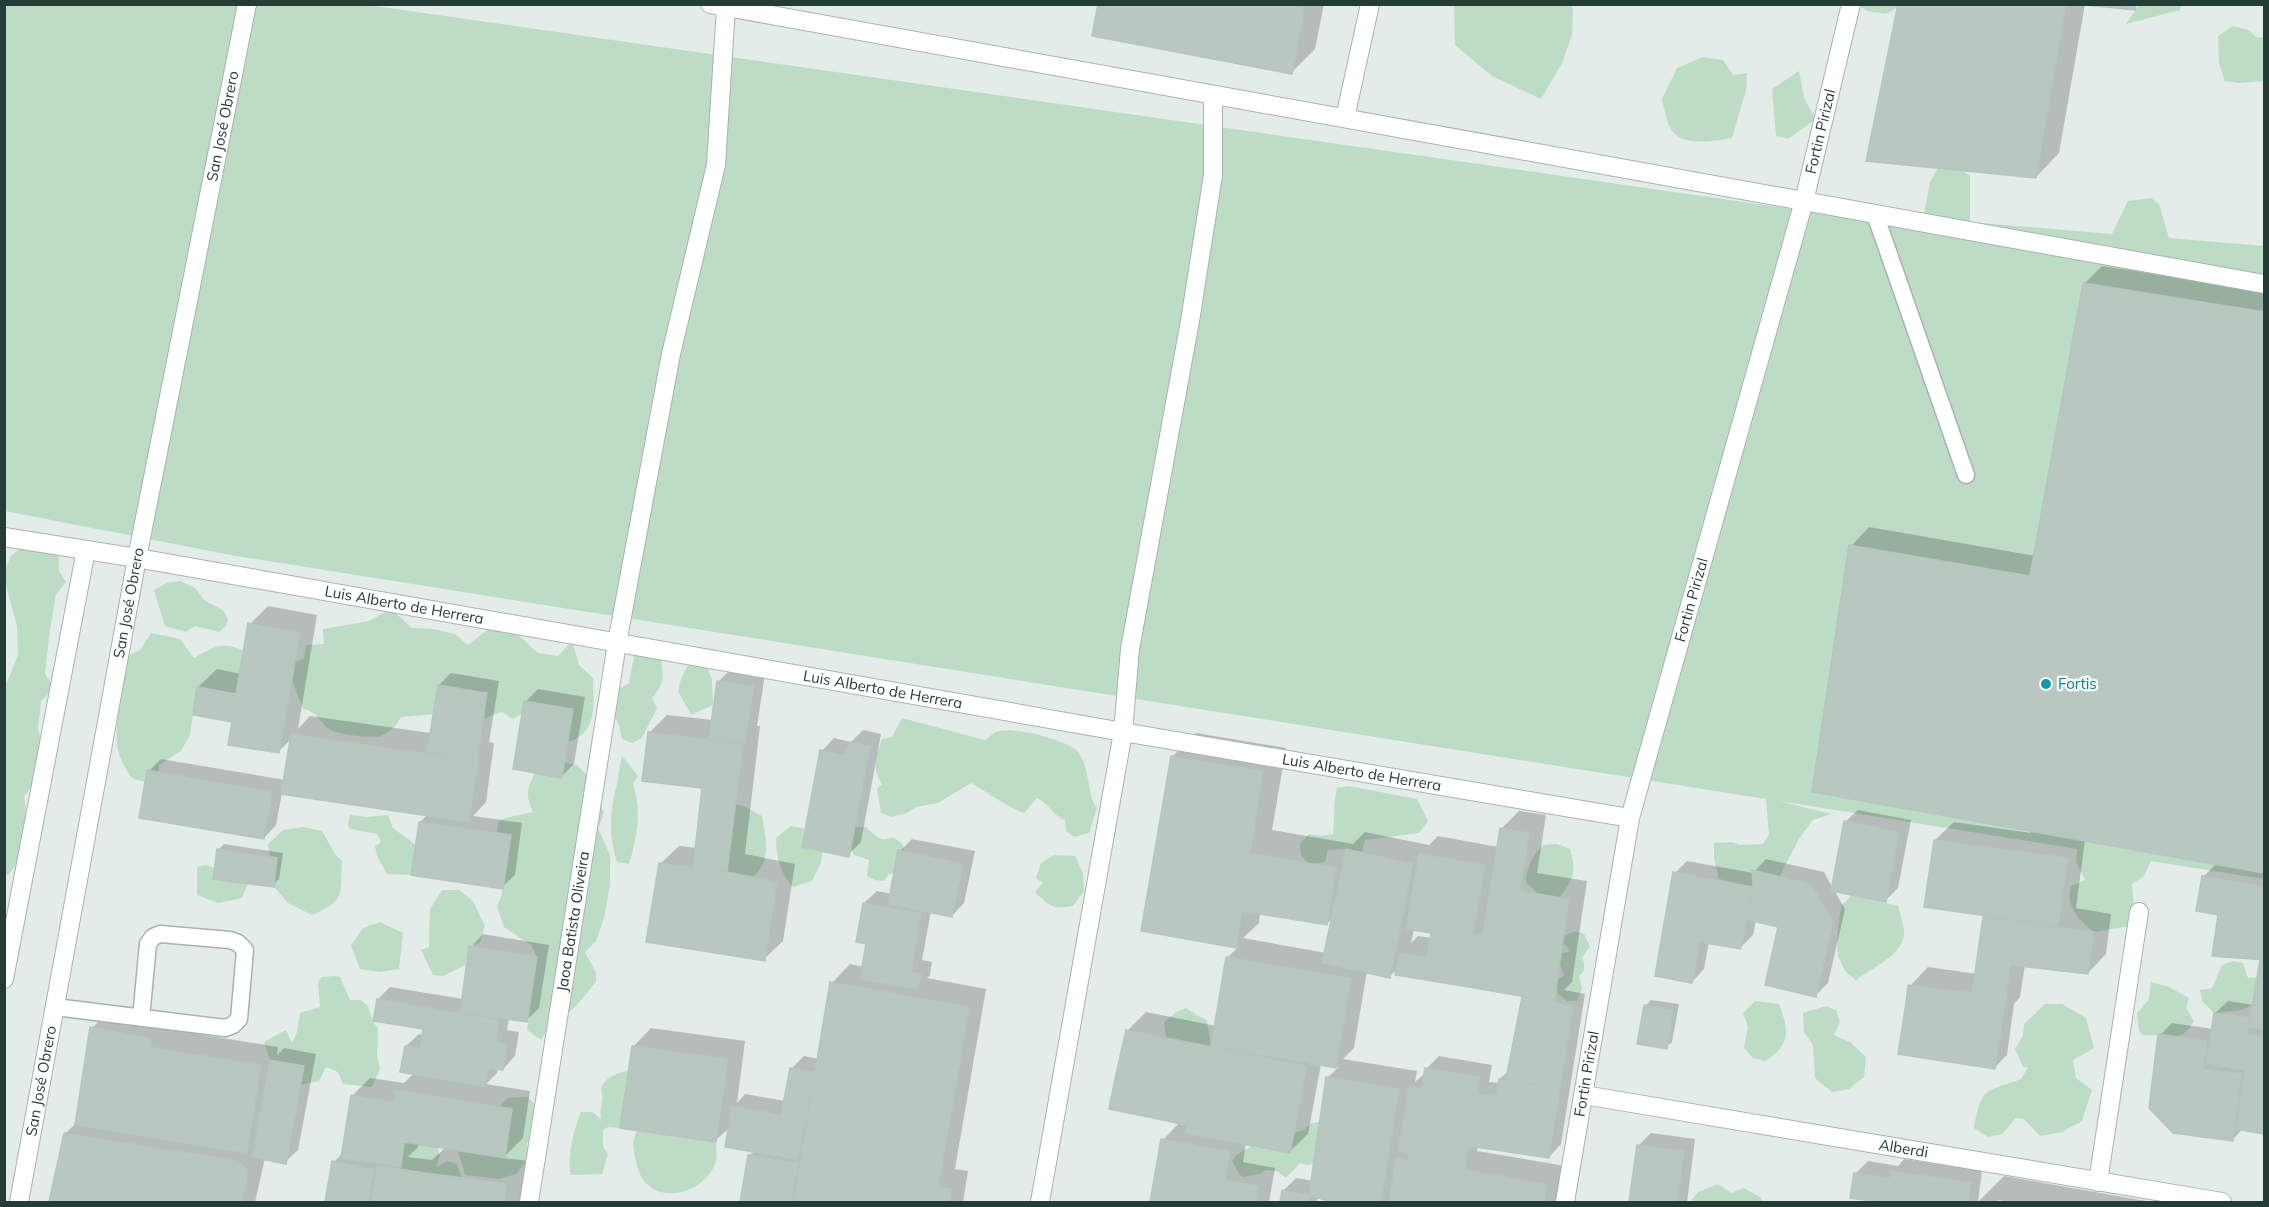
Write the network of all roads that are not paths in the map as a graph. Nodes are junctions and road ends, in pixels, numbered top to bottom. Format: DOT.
graph roads {
  1 [pos="247,4"];
  2 [pos="1370,4"];
  3 [pos="1851,4"];
  4 [pos="718,6"];
  5 [pos="1213,95"];
  6 [pos="1345,118"];
  7 [pos="1804,201"];
  8 [pos="1875,214"];
  9 [pos="2265,284"];
  10 [pos="1966,475"];
  11 [pos="4,537"];
  12 [pos="86,550"];
  13 [pos="137,558"];
  14 [pos="617,643"];
  15 [pos="1123,732"];
  16 [pos="1630,818"];
  17 [pos="2139,912"];
  18 [pos="4,980"];
  19 [pos="55,1007"];
  20 [pos="141,1018"];
  21 [pos="1584,1095"];
  22 [pos="2098,1182"];
  23 [pos="19,1203"];
  24 [pos="529,1203"];
  25 [pos="1040,1203"];
  26 [pos="1565,1203"];
  27 [pos="2222,1203"];
  1 -- 13 [label="street, San José Obrero"];
  2 -- 6 [label="street"];
  3 -- 7 [label="street, Fortin Pirizal"];
  4 -- 5 [label="street"];
  4 -- 14 [label="street, Jaoa Batista Oliveira"];
  5 -- 6 [label="street"];
  5 -- 15 [label="street"];
  6 -- 7 [label="street"];
  7 -- 8 [label="street"];
  7 -- 16 [label="street, Fortin Pirizal"];
  8 -- 9 [label="street"];
  8 -- 10 [label="lane"];
  11 -- 12 [label="street, Luis Alberto de Herrera"];
  12 -- 13 [label="street, Luis Alberto de Herrera"];
  12 -- 18 [label="street"];
  13 -- 14 [label="street, Luis Alberto de Herrera"];
  13 -- 19 [label="street, San José Obrero"];
  14 -- 15 [label="street, Luis Alberto de Herrera"];
  14 -- 24 [label="street, Jaoa Batista Oliveira"];
  15 -- 16 [label="street, Luis Alberto de Herrera"];
  15 -- 25 [label="street"];
  16 -- 21 [label="street, Fortin Pirizal"];
  17 -- 22 [label="street"];
  19 -- 20 [label="lane"];
  19 -- 23 [label="street, San José Obrero"];
  20 -- 20 [label="lane"];
  21 -- 22 [label="street, Alberdi"];
  21 -- 26 [label="street, Fortin Pirizal"];
  22 -- 27 [label="street, Alberdi"];
}
